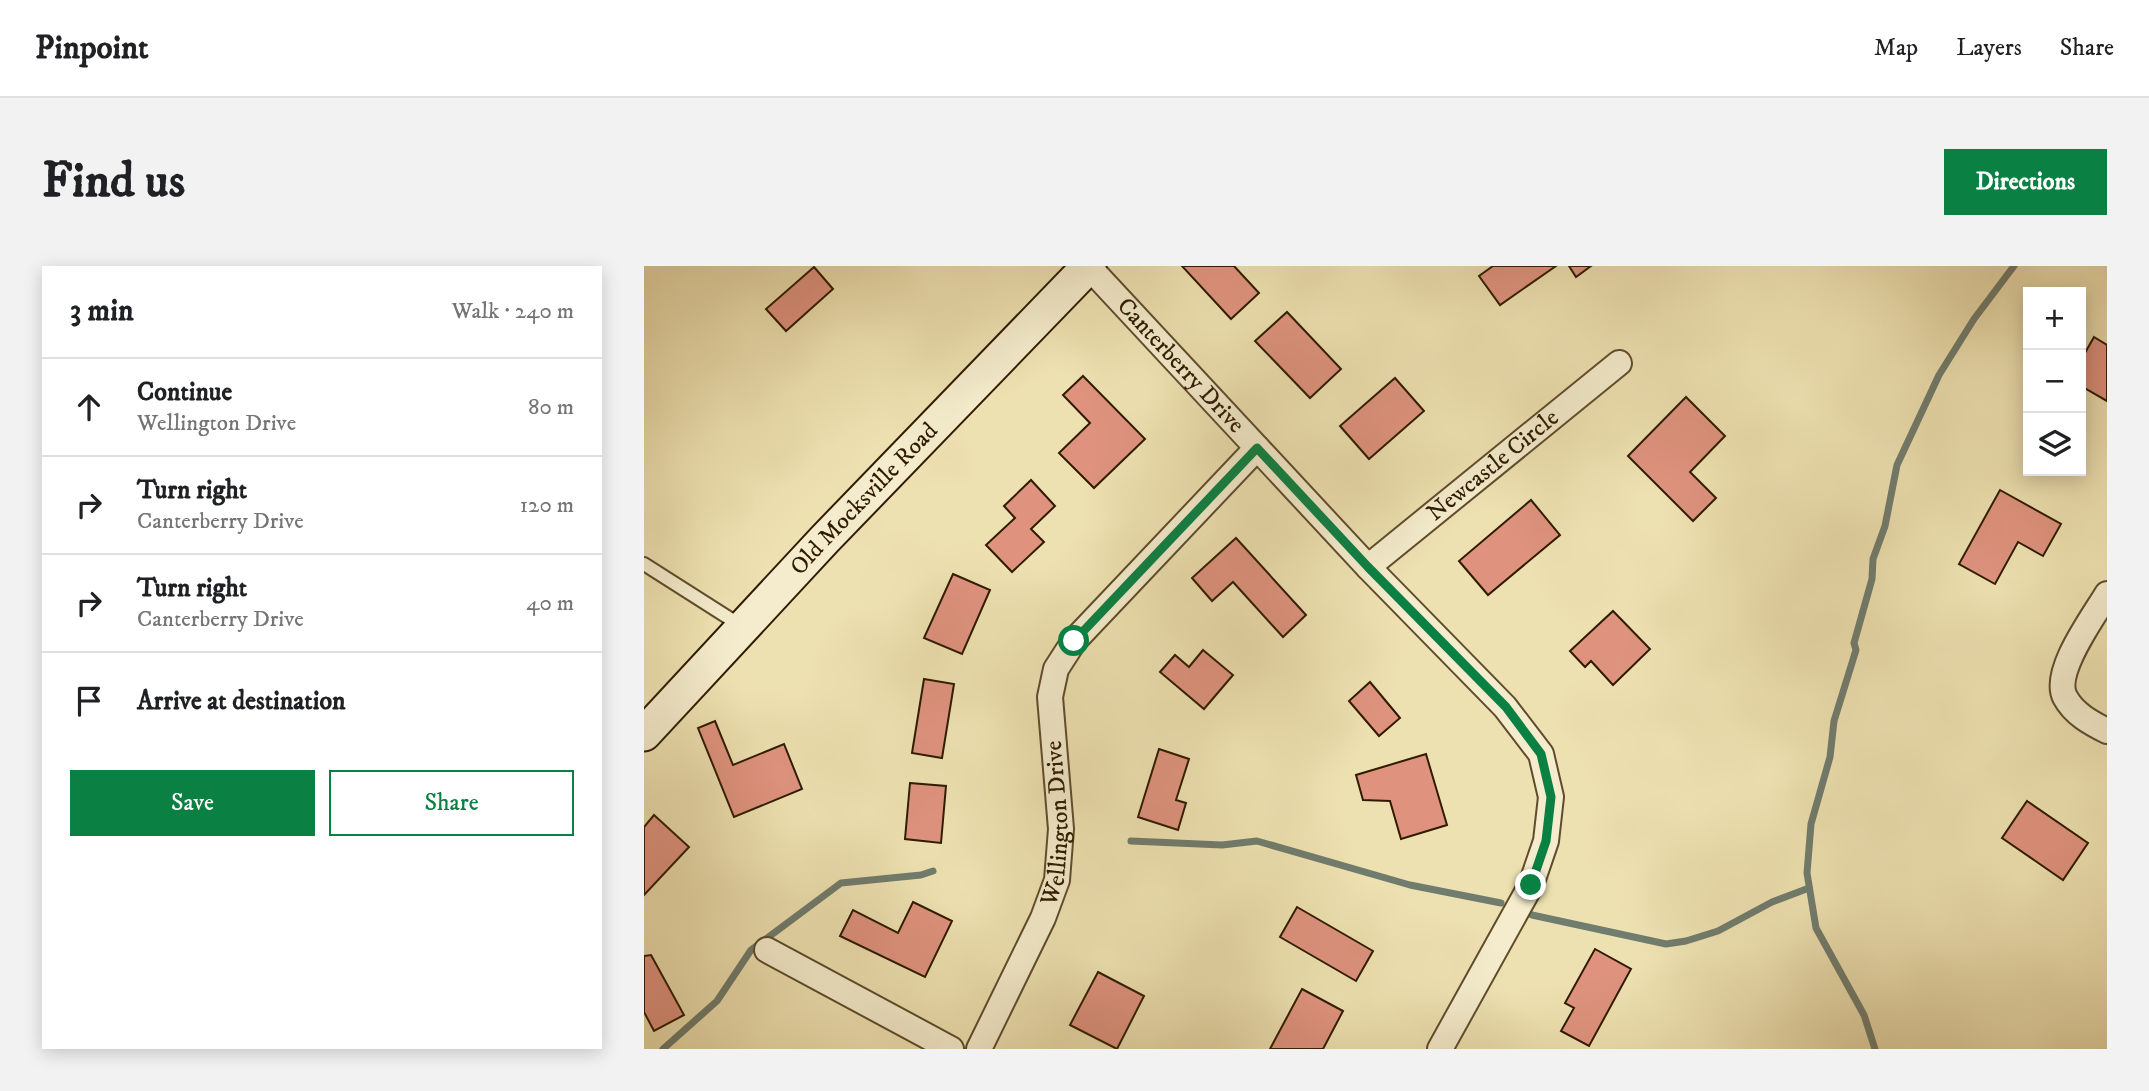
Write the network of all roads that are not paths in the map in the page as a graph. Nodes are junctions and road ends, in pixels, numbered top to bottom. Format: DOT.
graph roads {
  1 [pos="1088,266"];
  2 [pos="1619,363"];
  3 [pos="1257,448"];
  4 [pos="644,564"];
  5 [pos="1368,567"];
  6 [pos="2107,594"];
  7 [pos="743,628"];
  8 [pos="2107,731"];
  9 [pos="644,734"];
  10 [pos="767,950"];
  11 [pos="951,1049"];
  12 [pos="979,1049"];
  13 [pos="1440,1049"];
  1 -- 3 [label="street, Canterberry Drive"];
  1 -- 7 [label="street, Old Mocksville Road"];
  2 -- 5 [label="street, Newcastle Circle"];
  3 -- 5 [label="street, Canterberry Drive"];
  3 -- 12 [label="street, Wellington Drive"];
  4 -- 7 [label="lane"];
  5 -- 13 [label="street, Canterberry Drive"];
  6 -- 8 [label="street"];
  7 -- 9 [label="street, Old Mocksville Road"];
  10 -- 11 [label="street"];
}
